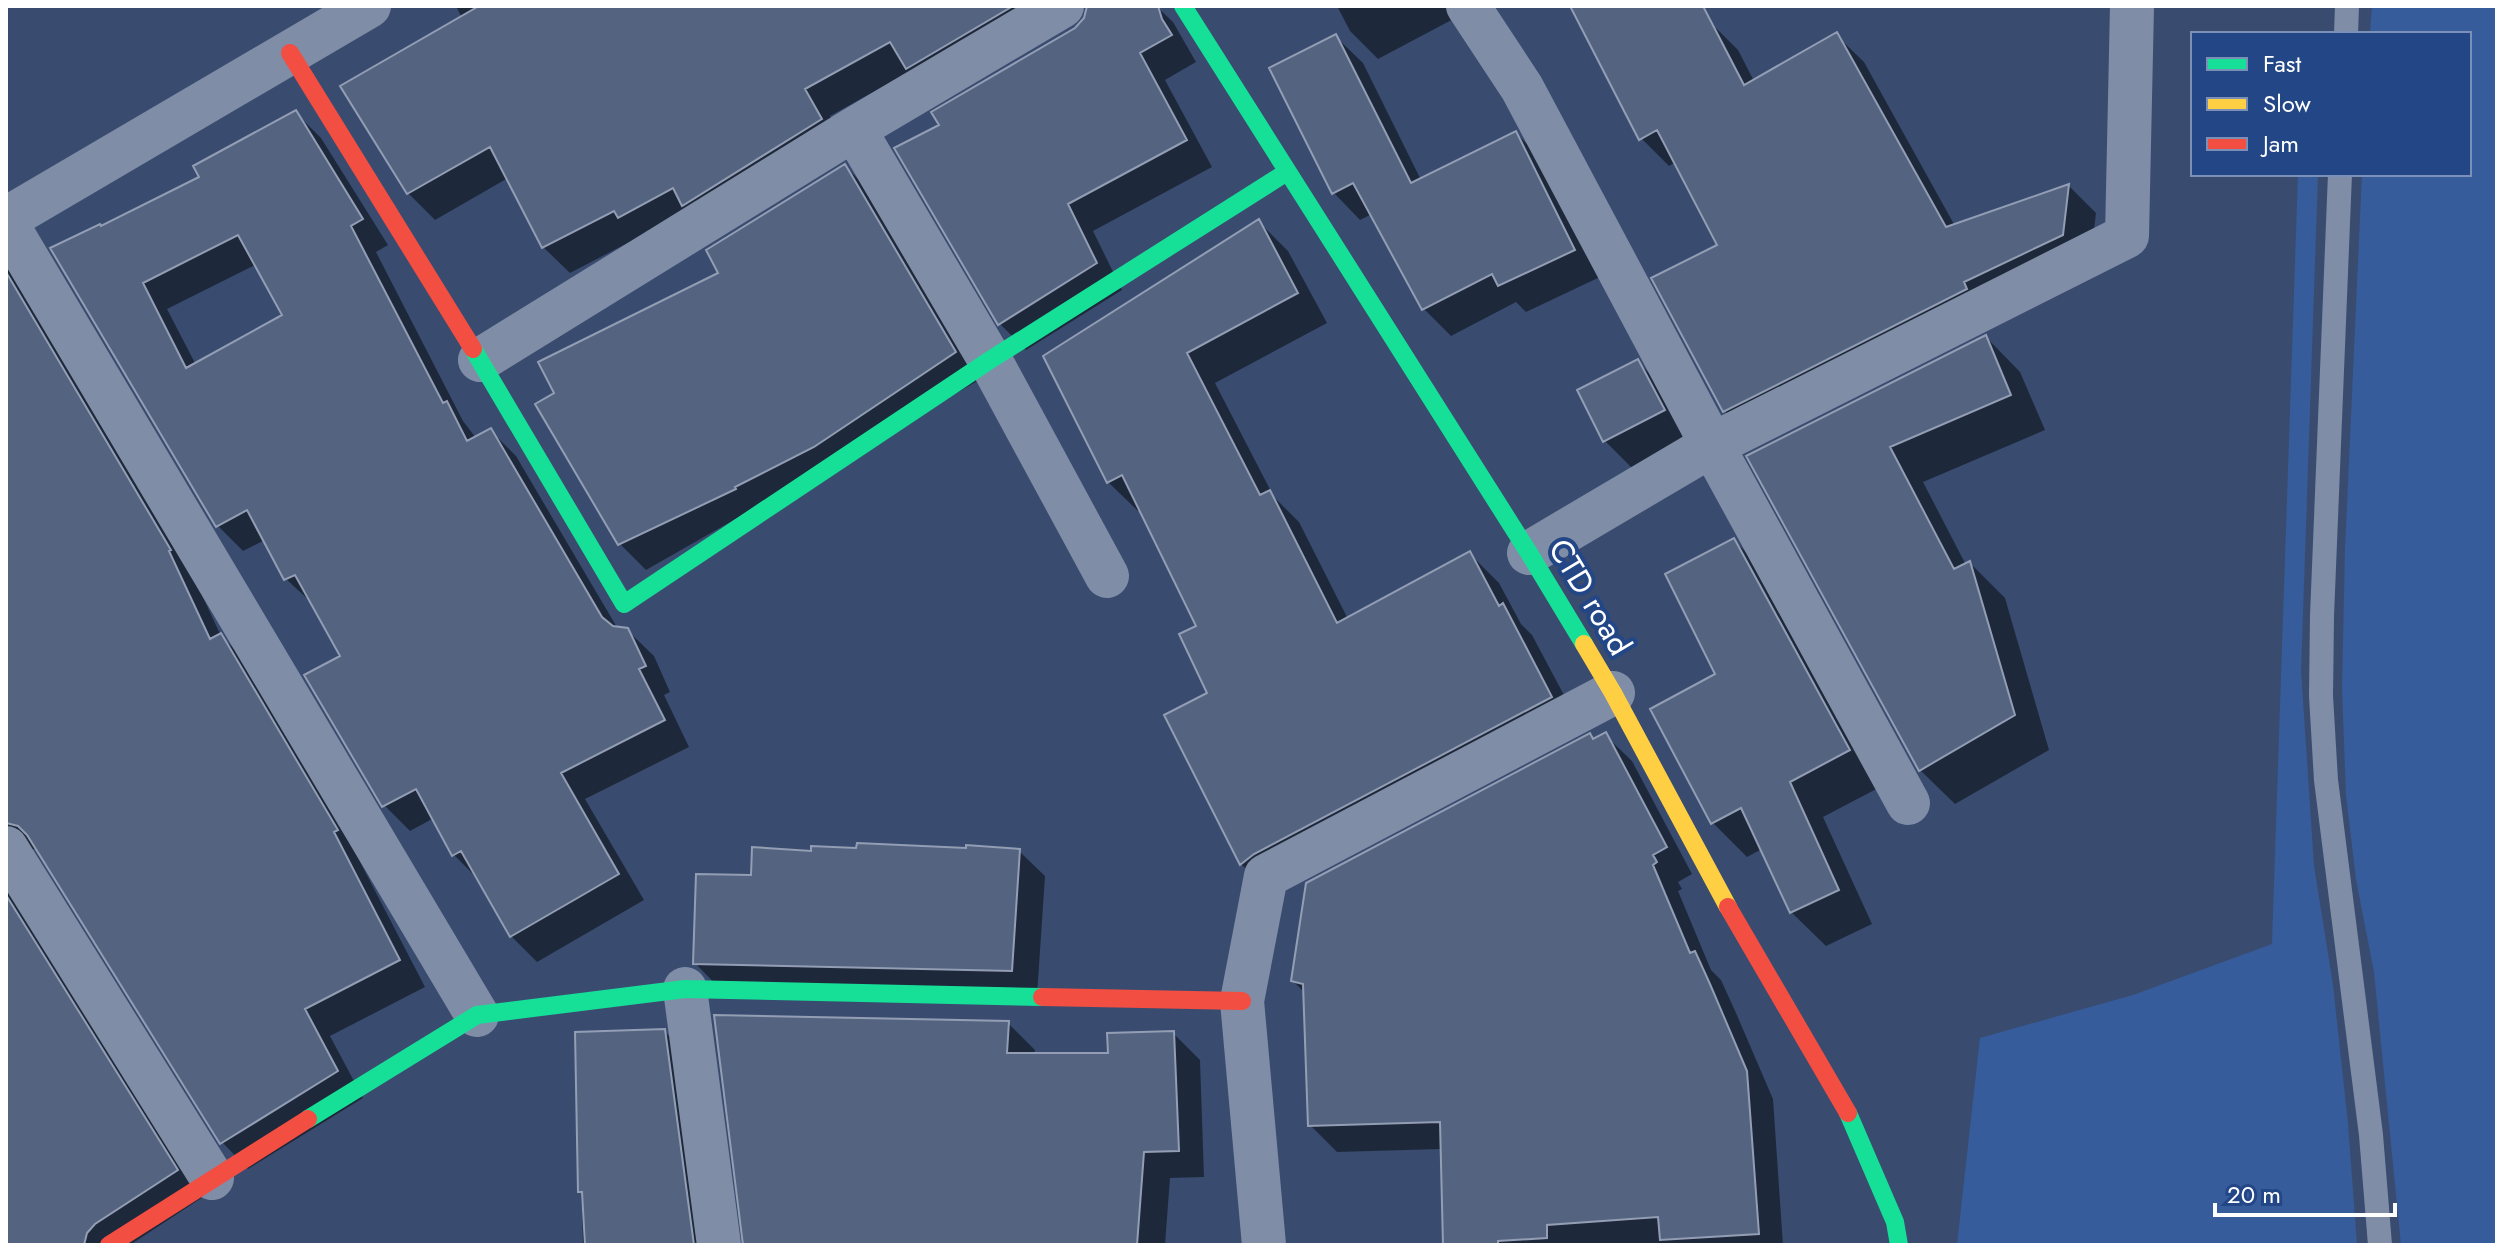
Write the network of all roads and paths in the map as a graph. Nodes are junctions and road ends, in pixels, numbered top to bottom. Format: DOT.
graph roads {
  1 [pos="369,6"];
  2 [pos="1062,6"];
  3 [pos="1183,6"];
  4 [pos="1468,6"];
  5 [pos="2132,6"];
  6 [pos="2347,6"];
  7 [pos="2346,32"];
  8 [pos="290,53"];
  9 [pos="854,129"];
  10 [pos="1287,172"];
  11 [pos="2340,176"];
  12 [pos="6,221"];
  13 [pos="480,360"];
  14 [pos="990,360"];
  15 [pos="1712,445"];
  16 [pos="1529,553"];
  17 [pos="1107,576"];
  18 [pos="1613,693"];
  19 [pos="1908,803"];
  20 [pos="6,848"];
  21 [pos="685,989"];
  22 [pos="1242,1001"];
  23 [pos="477,1015"];
  24 [pos="212,1178"];
  25 [pos="109,1245"];
  26 [pos="719,1245"];
  27 [pos="1264,1245"];
  28 [pos="1899,1245"];
  29 [pos="2380,1245"];
  1 -- 8 [label="street"];
  2 -- 9 [label="street"];
  3 -- 10 [label="street, CTD road"];
  4 -- 15 [label="street"];
  5 -- 15 [label="street"];
  6 -- 7 [label="lane"];
  8 -- 12 [label="street"];
  8 -- 13 [label="street"];
  9 -- 13 [label="street"];
  9 -- 14 [label="street"];
  10 -- 14 [label="street"];
  10 -- 16 [label="street, CTD road"];
  11 -- 29 [label="lane"];
  12 -- 23 [label="street"];
  13 -- 14 [label="street"];
  14 -- 17 [label="street"];
  15 -- 16 [label="street"];
  15 -- 19 [label="street"];
  16 -- 18 [label="street, CTD road"];
  18 -- 22 [label="street"];
  18 -- 28 [label="street, CTD road"];
  20 -- 24 [label="street"];
  21 -- 22 [label="street"];
  21 -- 23 [label="street"];
  21 -- 26 [label="street"];
  22 -- 27 [label="street"];
  23 -- 24 [label="street"];
  24 -- 25 [label="street"];
}
